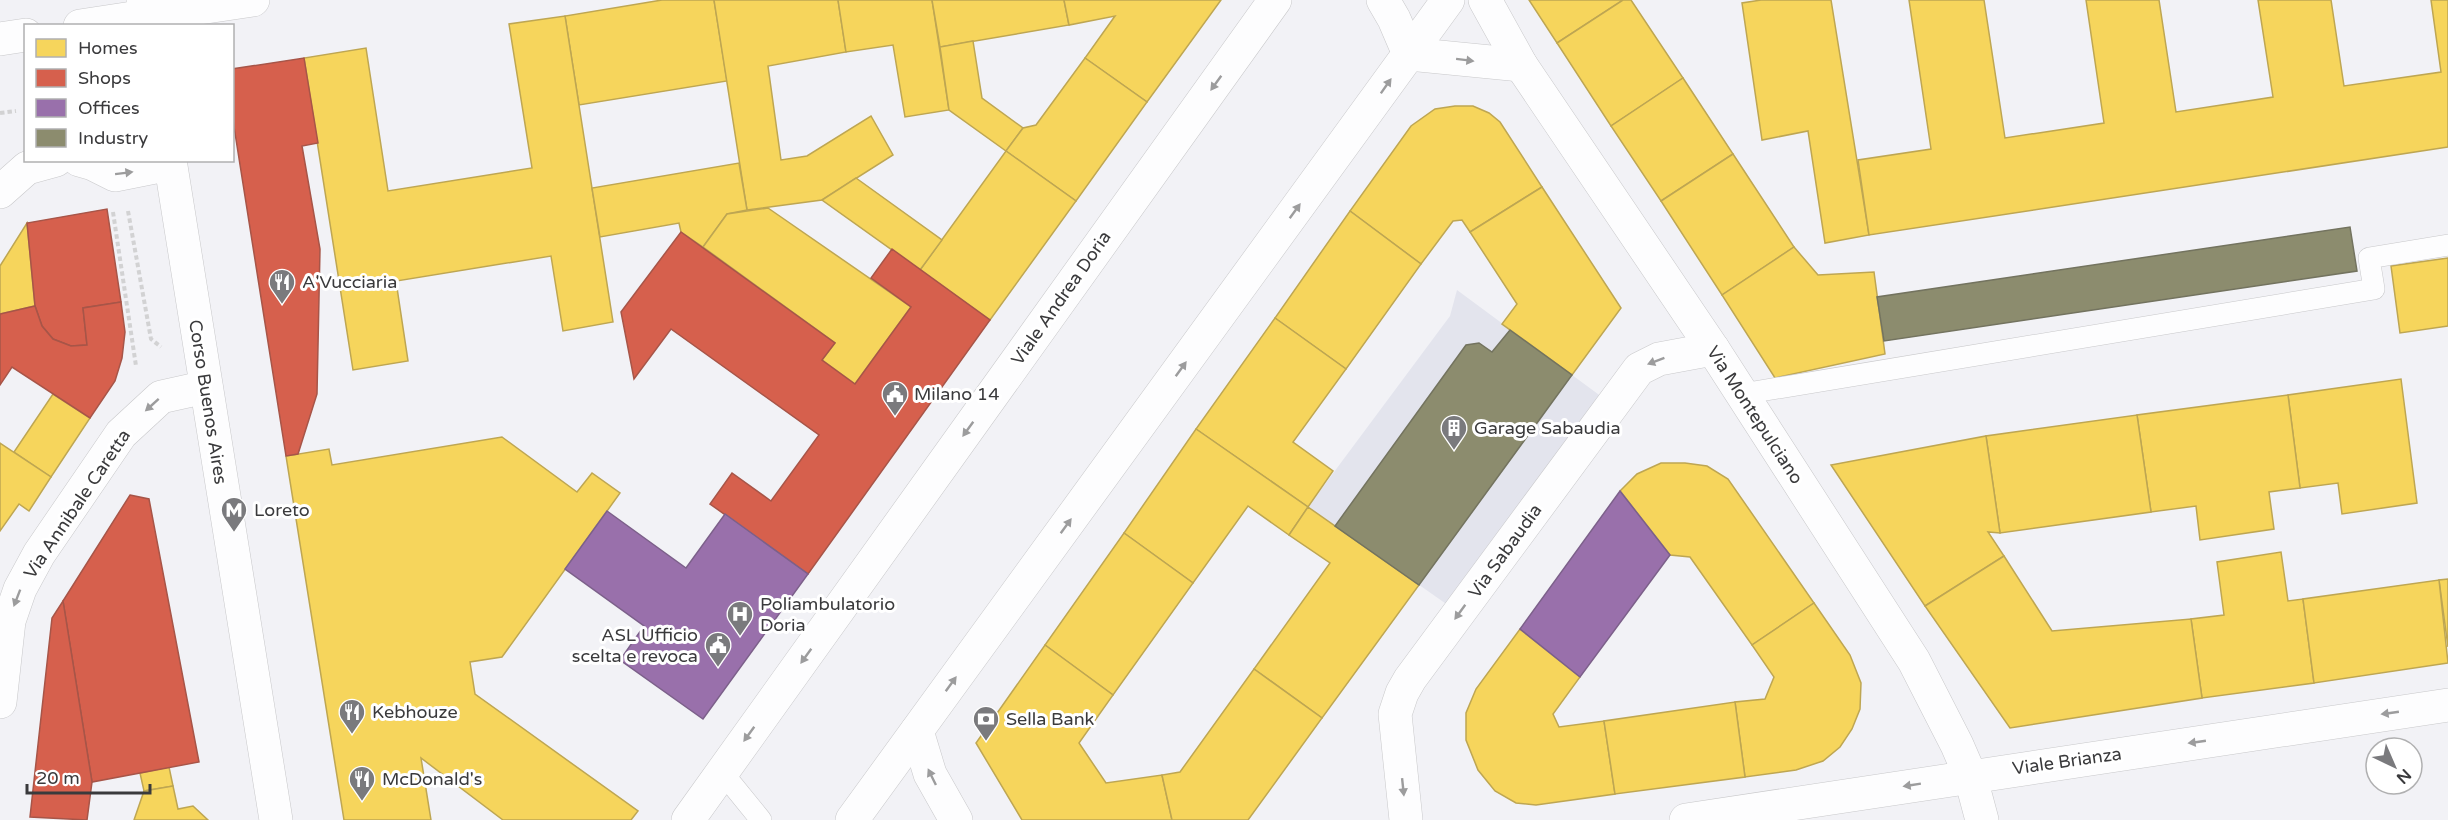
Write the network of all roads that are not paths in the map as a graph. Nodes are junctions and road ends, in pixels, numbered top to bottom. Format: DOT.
graph roads {
  1 [pos="253,0"];
  2 [pos="1275,0"];
  3 [pos="1383,0"];
  4 [pos="1448,0"];
  5 [pos="1485,0"];
  6 [pos="145,14"];
  7 [pos="91,24"];
  8 [pos="24,35"];
  9 [pos="0,39"];
  10 [pos="1408,54"];
  11 [pos="1521,65"];
  12 [pos="49,162"];
  13 [pos="86,162"];
  14 [pos="170,162"];
  15 [pos="0,192"];
  16 [pos="2448,245"];
  17 [pos="1713,350"];
  18 [pos="206,387"];
  19 [pos="1742,394"];
  20 [pos="0,702"];
  21 [pos="2448,705"];
  22 [pos="917,731"];
  23 [pos="722,772"];
  24 [pos="1970,775"];
  25 [pos="276,820"];
  26 [pos="688,820"];
  27 [pos="761,820"];
  28 [pos="852,820"];
  29 [pos="956,820"];
  30 [pos="1406,820"];
  31 [pos="1686,820"];
  32 [pos="1982,820"];
  1 -- 6 [label="street"];
  2 -- 23 [label="street, Viale Andrea Doria, one-way"];
  3 -- 10 [label="street"];
  4 -- 10 [label="street"];
  5 -- 11 [label="street, Via Montepulciano"];
  6 -- 7 [label="street"];
  8 -- 9 [label="street"];
  10 -- 11 [label="street, one-way"];
  22 -- 10 [label="street, one-way"];
  11 -- 17 [label="street, Via Montepulciano"];
  12 -- 15 [label="street"];
  13 -- 14 [label="street, one-way"];
  14 -- 18 [label="street, Corso Buenos Aires"];
  16 -- 19 [label="lane"];
  17 -- 19 [label="street, Via Montepulciano"];
  17 -- 30 [label="street, Via Sabaudia, one-way"];
  18 -- 20 [label="street, Via Annibale Caretta, one-way"];
  18 -- 25 [label="street, Corso Buenos Aires"];
  19 -- 24 [label="street, Via Montepulciano"];
  21 -- 24 [label="street, Viale Brianza, one-way"];
  22 -- 28 [label="street"];
  29 -- 22 [label="street, one-way"];
  23 -- 26 [label="street, Viale Andrea Doria"];
  23 -- 27 [label="lane"];
  24 -- 31 [label="street, Viale Brianza, one-way"];
  24 -- 32 [label="street, Via Montepulciano"];
}
